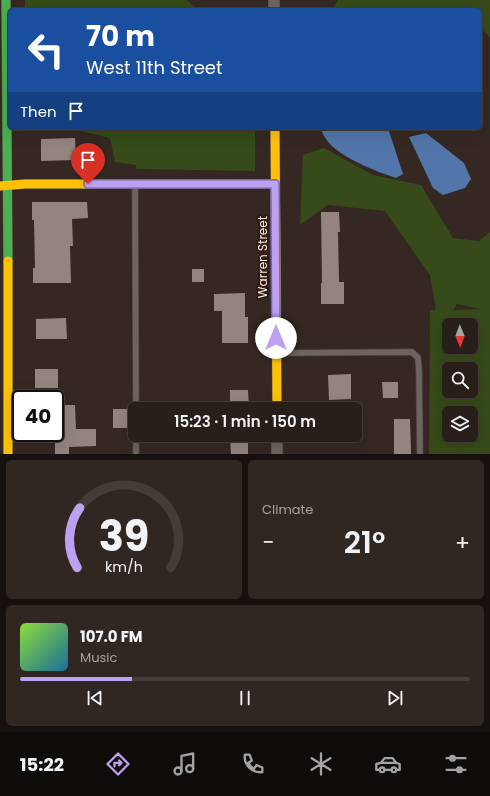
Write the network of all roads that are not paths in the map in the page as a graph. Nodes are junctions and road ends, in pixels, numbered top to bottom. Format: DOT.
graph roads {
  1 [pos="6,0"];
  2 [pos="275,130"];
  3 [pos="135,184"];
  4 [pos="275,184"];
  5 [pos="4,186"];
  6 [pos="276,353"];
  7 [pos="136,402"];
  8 [pos="277,402"];
  9 [pos="136,442"];
  10 [pos="277,442"];
  11 [pos="8,454"];
  12 [pos="136,454"];
  13 [pos="277,454"];
  14 [pos="420,454"];
  1 -- 5 [label="street"];
  2 -- 4 [label="street, Warren Street"];
  3 -- 4 [label="street"];
  3 -- 5 [label="street"];
  3 -- 7 [label="lane"];
  4 -- 6 [label="street, Warren Street"];
  5 -- 11 [label="street"];
  6 -- 8 [label="street, Warren Street"];
  6 -- 14 [label="lane"];
  9 -- 12 [label="lane"];
  10 -- 13 [label="street"];
}
